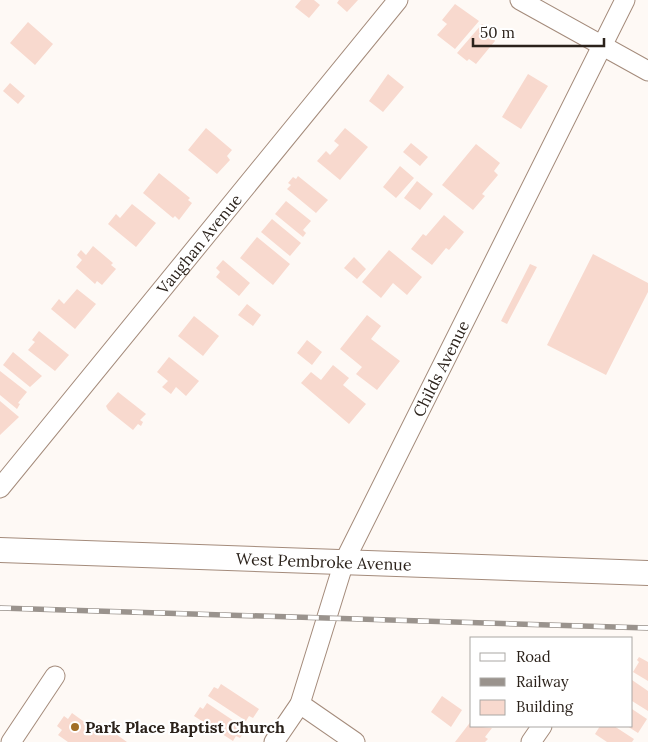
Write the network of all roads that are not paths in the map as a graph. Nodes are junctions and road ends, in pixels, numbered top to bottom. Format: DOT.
graph roads {
  1 [pos="398,0"];
  2 [pos="520,0"];
  3 [pos="625,0"];
  4 [pos="604,46"];
  5 [pos="648,71"];
  6 [pos="0,488"];
  7 [pos="0,550"];
  8 [pos="344,562"];
  9 [pos="648,573"];
  10 [pos="54,676"];
  11 [pos="300,704"];
  12 [pos="541,727"];
  13 [pos="11,742"];
  14 [pos="274,742"];
  15 [pos="356,742"];
  16 [pos="531,742"];
  1 -- 6 [label="street, Vaughan Avenue"];
  2 -- 4 [label="street"];
  3 -- 4 [label="street, Childs Avenue"];
  4 -- 5 [label="street"];
  4 -- 8 [label="street, Childs Avenue"];
  7 -- 8 [label="main road, West Pembroke Avenue"];
  8 -- 9 [label="main road, West Pembroke Avenue"];
  8 -- 11 [label="street, Childs Avenue"];
  10 -- 13 [label="street"];
  11 -- 14 [label="street, Childs Avenue"];
  11 -- 15 [label="street"];
  12 -- 16 [label="street"];
}
